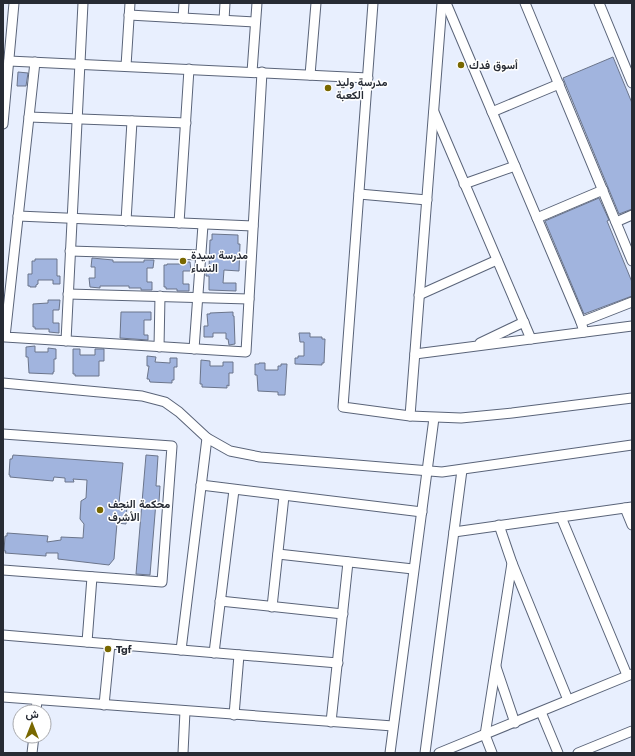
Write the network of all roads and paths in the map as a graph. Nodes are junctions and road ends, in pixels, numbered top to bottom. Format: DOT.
graph roads {
  1 [pos="14,3"];
  2 [pos="83,3"];
  3 [pos="130,3"];
  4 [pos="184,3"];
  5 [pos="225,3"];
  6 [pos="257,3"];
  7 [pos="316,3"];
  8 [pos="373,3"];
  9 [pos="442,3"];
  10 [pos="446,3"];
  11 [pos="525,3"];
  12 [pos="599,3"];
  13 [pos="129,14"];
  14 [pos="183,18"];
  15 [pos="224,20"];
  16 [pos="255,22"];
  17 [pos="8,55"];
  18 [pos="35,62"];
  19 [pos="80,64"];
  20 [pos="126,66"];
  21 [pos="189,69"];
  22 [pos="252,72"];
  23 [pos="262,72"];
  24 [pos="310,75"];
  25 [pos="368,78"];
  26 [pos="632,83"];
  27 [pos="559,84"];
  28 [pos="433,110"];
  29 [pos="492,112"];
  30 [pos="29,117"];
  31 [pos="77,119"];
  32 [pos="132,121"];
  33 [pos="186,123"];
  34 [pos="3,124"];
  35 [pos="515,166"];
  36 [pos="464,184"];
  37 [pos="603,190"];
  38 [pos="359,194"];
  39 [pos="427,200"];
  40 [pos="632,215"];
  41 [pos="18,216"];
  42 [pos="72,218"];
  43 [pos="537,218"];
  44 [pos="126,221"];
  45 [pos="616,222"];
  46 [pos="180,223"];
  47 [pos="203,224"];
  48 [pos="253,226"];
  49 [pos="70,251"];
  50 [pos="201,255"];
  51 [pos="497,260"];
  52 [pos="632,261"];
  53 [pos="68,294"];
  54 [pos="419,295"];
  55 [pos="160,296"];
  56 [pos="198,297"];
  57 [pos="249,299"];
  58 [pos="632,302"];
  59 [pos="524,322"];
  60 [pos="581,322"];
  61 [pos="632,326"];
  62 [pos="584,332"];
  63 [pos="531,339"];
  64 [pos="66,341"];
  65 [pos="472,346"];
  66 [pos="159,347"];
  67 [pos="194,349"];
  68 [pos="415,354"];
  69 [pos="3,383"];
  70 [pos="632,398"];
  71 [pos="410,416"];
  72 [pos="434,418"];
  73 [pos="3,434"];
  74 [pos="207,438"];
  75 [pos="632,445"];
  76 [pos="462,470"];
  77 [pos="427,472"];
  78 [pos="201,485"];
  79 [pos="234,490"];
  80 [pos="284,496"];
  81 [pos="629,507"];
  82 [pos="422,512"];
  83 [pos="561,517"];
  84 [pos="499,525"];
  85 [pos="632,525"];
  86 [pos="454,532"];
  87 [pos="278,554"];
  88 [pos="348,562"];
  89 [pos="512,563"];
  90 [pos="413,569"];
  91 [pos="3,570"];
  92 [pos="92,577"];
  93 [pos="220,601"];
  94 [pos="272,607"];
  95 [pos="343,614"];
  96 [pos="3,635"];
  97 [pos="87,642"];
  98 [pos="110,644"];
  99 [pos="181,650"];
  100 [pos="214,653"];
  101 [pos="239,655"];
  102 [pos="338,663"];
  103 [pos="495,666"];
  104 [pos="630,674"];
  105 [pos="3,697"];
  106 [pos="37,700"];
  107 [pos="568,700"];
  108 [pos="37,704"];
  109 [pos="104,705"];
  110 [pos="185,711"];
  111 [pos="541,712"];
  112 [pos="234,714"];
  113 [pos="331,722"];
  114 [pos="515,723"];
  115 [pos="393,726"];
  116 [pos="632,731"];
  117 [pos="485,735"];
  118 [pos="596,750"];
  119 [pos="183,753"];
  120 [pos="390,753"];
  121 [pos="425,753"];
  122 [pos="439,753"];
  123 [pos="492,753"];
  124 [pos="558,753"];
  125 [pos="578,753"];
  1 -- 17 [label="street"];
  2 -- 19 [label="street"];
  3 -- 13 [label="street"];
  4 -- 14 [label="street"];
  5 -- 15 [label="street"];
  6 -- 16 [label="street"];
  7 -- 24 [label="street"];
  8 -- 25 [label="street"];
  9 -- 28 [label="street"];
  10 -- 29 [label="street"];
  11 -- 27 [label="street"];
  12 -- 26 [label="street"];
  13 -- 14 [label="street"];
  13 -- 20 [label="street"];
  14 -- 15 [label="street"];
  15 -- 16 [label="street"];
  16 -- 22 [label="street"];
  17 -- 18 [label="street"];
  17 -- 34 [label="street"];
  18 -- 19 [label="street"];
  18 -- 30 [label="street"];
  19 -- 20 [label="street"];
  19 -- 31 [label="street"];
  20 -- 21 [label="street"];
  21 -- 22 [label="street"];
  21 -- 33 [label="street"];
  22 -- 23 [label="street"];
  23 -- 24 [label="street"];
  23 -- 48 [label="street"];
  24 -- 25 [label="street"];
  25 -- 38 [label="street"];
  27 -- 29 [label="street"];
  27 -- 37 [label="street"];
  28 -- 36 [label="street"];
  28 -- 39 [label="street"];
  29 -- 35 [label="street"];
  30 -- 31 [label="street"];
  30 -- 41 [label="street"];
  31 -- 32 [label="street"];
  31 -- 42 [label="street"];
  32 -- 33 [label="street"];
  32 -- 44 [label="street"];
  33 -- 46 [label="street"];
  35 -- 36 [label="street"];
  35 -- 43 [label="street"];
  36 -- 51 [label="street"];
  37 -- 43 [label="street"];
  37 -- 45 [label="street"];
  38 -- 39 [label="street"];
  38 -- 71 [label="street"];
  39 -- 54 [label="street"];
  40 -- 45 [label="street"];
  41 -- 42 [label="street"];
  41 -- 64 [label="street"];
  42 -- 44 [label="street"];
  42 -- 49 [label="street"];
  43 -- 60 [label="street"];
  44 -- 46 [label="street"];
  45 -- 52 [label="street"];
  46 -- 47 [label="street"];
  47 -- 48 [label="street"];
  47 -- 50 [label="street"];
  48 -- 57 [label="street"];
  49 -- 50 [label="street"];
  49 -- 53 [label="street"];
  50 -- 56 [label="street"];
  51 -- 54 [label="street"];
  51 -- 59 [label="street"];
  53 -- 55 [label="street"];
  53 -- 64 [label="street"];
  54 -- 68 [label="street"];
  55 -- 56 [label="street"];
  55 -- 66 [label="street"];
  56 -- 57 [label="street"];
  56 -- 67 [label="street"];
  57 -- 67 [label="street"];
  58 -- 60 [label="street"];
  59 -- 63 [label="street"];
  59 -- 65 [label="street"];
  60 -- 62 [label="street"];
  61 -- 62 [label="street"];
  62 -- 63 [label="street"];
  63 -- 65 [label="street"];
  64 -- 66 [label="street"];
  65 -- 68 [label="street"];
  66 -- 67 [label="street"];
  68 -- 71 [label="street"];
  69 -- 74 [label="street"];
  70 -- 72 [label="street"];
  71 -- 72 [label="street"];
  72 -- 77 [label="street"];
  73 -- 92 [label="street"];
  74 -- 77 [label="street"];
  74 -- 78 [label="street"];
  75 -- 76 [label="street"];
  76 -- 77 [label="street"];
  76 -- 86 [label="street"];
  77 -- 82 [label="street"];
  78 -- 79 [label="street"];
  78 -- 99 [label="street"];
  79 -- 80 [label="street"];
  79 -- 93 [label="street"];
  80 -- 82 [label="street"];
  80 -- 87 [label="street"];
  81 -- 83 [label="street"];
  81 -- 85 [label="street"];
  82 -- 90 [label="street"];
  83 -- 84 [label="street"];
  83 -- 104 [label="street"];
  84 -- 86 [label="street"];
  84 -- 89 [label="street"];
  86 -- 121 [label="street"];
  87 -- 88 [label="street"];
  87 -- 94 [label="street"];
  88 -- 90 [label="street"];
  88 -- 95 [label="street"];
  89 -- 103 [label="street"];
  89 -- 107 [label="street"];
  90 -- 115 [label="street"];
  91 -- 92 [label="street"];
  92 -- 97 [label="street"];
  93 -- 94 [label="street"];
  93 -- 100 [label="street"];
  94 -- 95 [label="street"];
  95 -- 102 [label="street"];
  96 -- 97 [label="street"];
  97 -- 98 [label="street"];
  98 -- 99 [label="street"];
  98 -- 109 [label="street"];
  99 -- 100 [label="street"];
  100 -- 101 [label="street"];
  101 -- 102 [label="street"];
  101 -- 112 [label="street"];
  102 -- 113 [label="street"];
  103 -- 114 [label="street"];
  103 -- 117 [label="street"];
  104 -- 107 [label="street"];
  105 -- 106 [label="street"];
  106 -- 108 [label="street"];
  106 -- 109 [label="street"];
  107 -- 111 [label="street"];
  109 -- 110 [label="street"];
  110 -- 112 [label="street"];
  110 -- 119 [label="street"];
  111 -- 114 [label="street"];
  111 -- 124 [label="street"];
  112 -- 113 [label="street"];
  113 -- 115 [label="street"];
  114 -- 117 [label="street"];
  115 -- 120 [label="street"];
  116 -- 118 [label="street"];
  117 -- 122 [label="street"];
  117 -- 123 [label="street"];
  118 -- 125 [label="street"];
}
